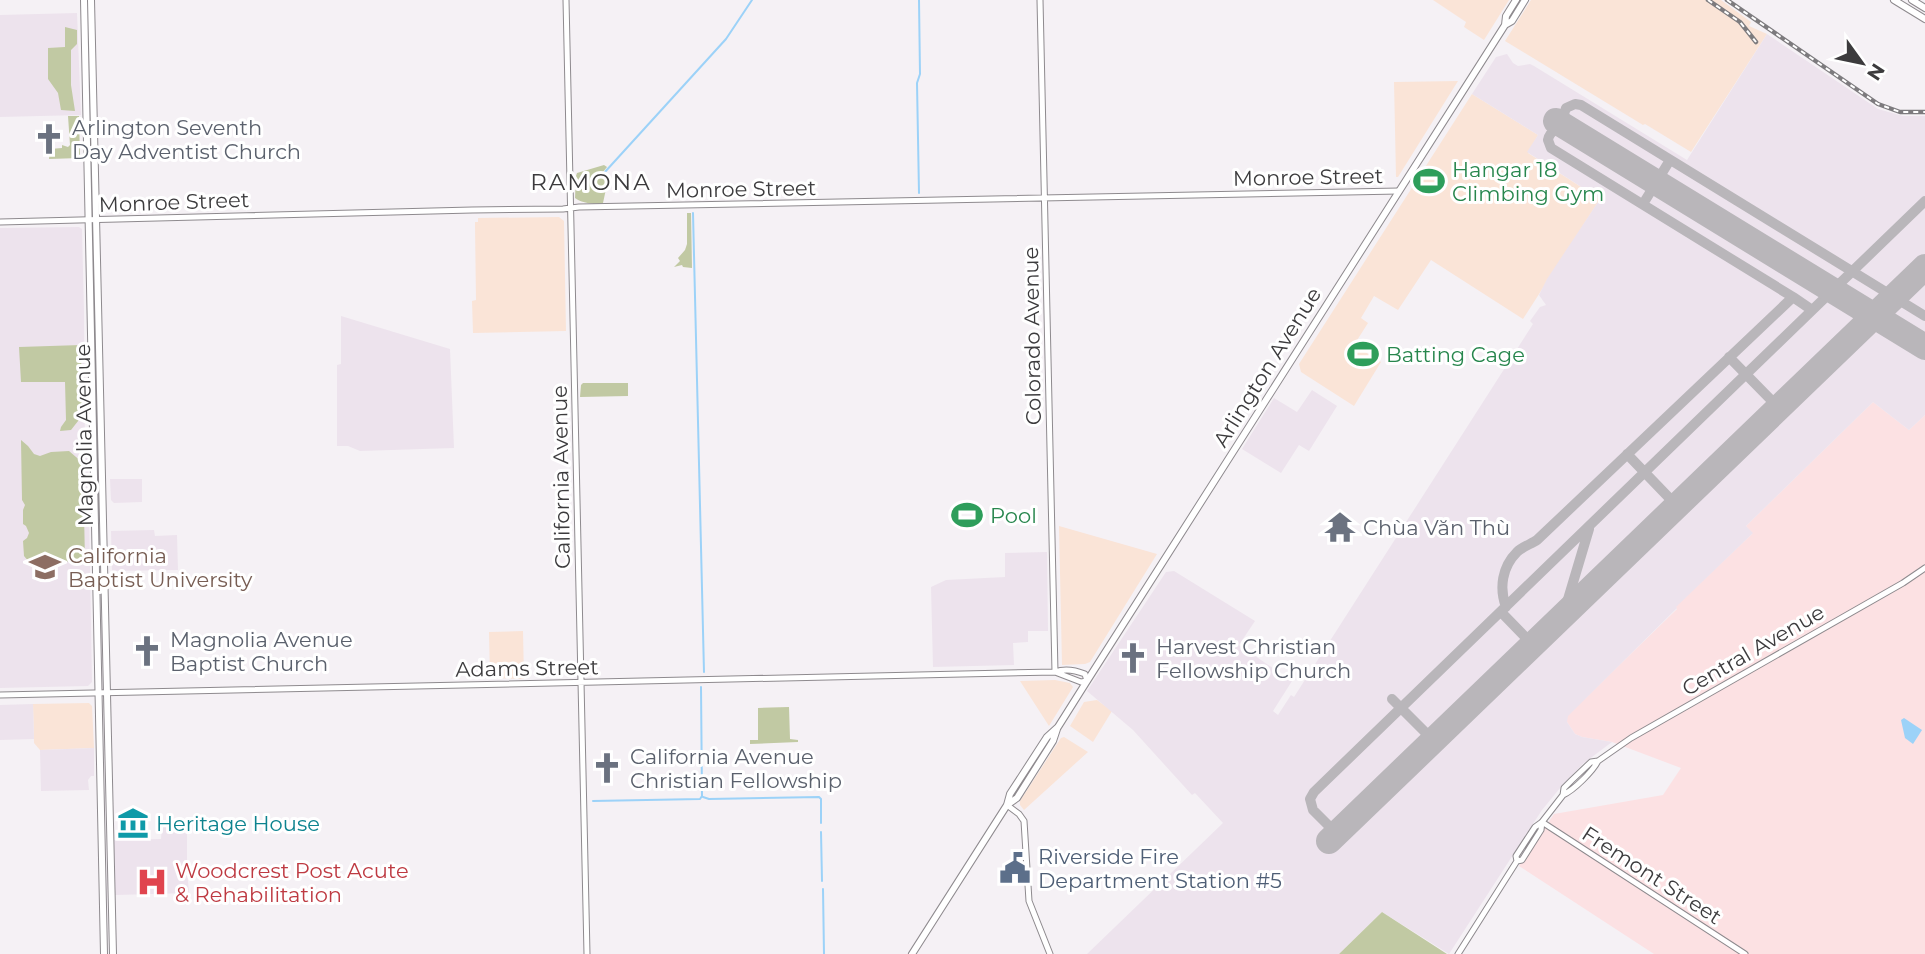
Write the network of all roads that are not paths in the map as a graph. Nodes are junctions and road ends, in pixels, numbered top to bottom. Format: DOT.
graph roads {
  1 [pos="84,0"];
  2 [pos="91,0"];
  3 [pos="566,0"];
  4 [pos="1040,0"];
  5 [pos="1516,0"];
  6 [pos="1525,0"];
  7 [pos="1894,0"];
  8 [pos="1912,0"];
  9 [pos="1925,8"];
  10 [pos="1925,19"];
  11 [pos="1505,25"];
  12 [pos="1399,191"];
  13 [pos="1045,199"];
  14 [pos="571,208"];
  15 [pos="92,220"];
  16 [pos="0,222"];
  17 [pos="1925,568"];
  18 [pos="1055,672"];
  19 [pos="1087,681"];
  20 [pos="581,683"];
  21 [pos="103,693"];
  22 [pos="0,695"];
  23 [pos="1007,805"];
  24 [pos="1542,822"];
  25 [pos="104,954"];
  26 [pos="113,954"];
  27 [pos="587,954"];
  28 [pos="912,954"];
  29 [pos="1050,954"];
  30 [pos="1458,954"];
  31 [pos="1745,954"];
  1 -- 15 [label="main road, Magnolia Avenue"];
  2 -- 15 [label="main road, Magnolia Avenue"];
  3 -- 14 [label="main road, California Avenue"];
  4 -- 13 [label="main road, Colorado Avenue"];
  5 -- 11 [label="main road, Arlington Avenue"];
  6 -- 11 [label="main road, Arlington Avenue"];
  7 -- 10 [label="main road"];
  8 -- 9 [label="main road"];
  11 -- 12 [label="main road, Arlington Avenue"];
  12 -- 13 [label="main road, Monroe Street"];
  12 -- 19 [label="main road, Arlington Avenue"];
  13 -- 14 [label="main road, Monroe Street"];
  13 -- 18 [label="main road, Colorado Avenue"];
  14 -- 15 [label="main road, Monroe Street"];
  14 -- 20 [label="main road, California Avenue"];
  15 -- 16 [label="main road, Monroe Street"];
  15 -- 21 [label="main road, Magnolia Avenue"];
  17 -- 24 [label="main road, Central Avenue"];
  18 -- 19 [label="main road, Adams Street"];
  18 -- 20 [label="main road, Adams Street"];
  19 -- 23 [label="main road, Arlington Avenue"];
  20 -- 21 [label="main road, Adams Street"];
  20 -- 27 [label="main road, California Avenue"];
  21 -- 22 [label="main road, Adams Street"];
  21 -- 25 [label="main road, Magnolia Avenue"];
  21 -- 26 [label="main road, Magnolia Avenue"];
  23 -- 28 [label="main road, Arlington Avenue"];
  23 -- 29 [label="main road"];
  24 -- 30 [label="main road, Central Avenue"];
  24 -- 31 [label="main road, Fremont Street"];
}
